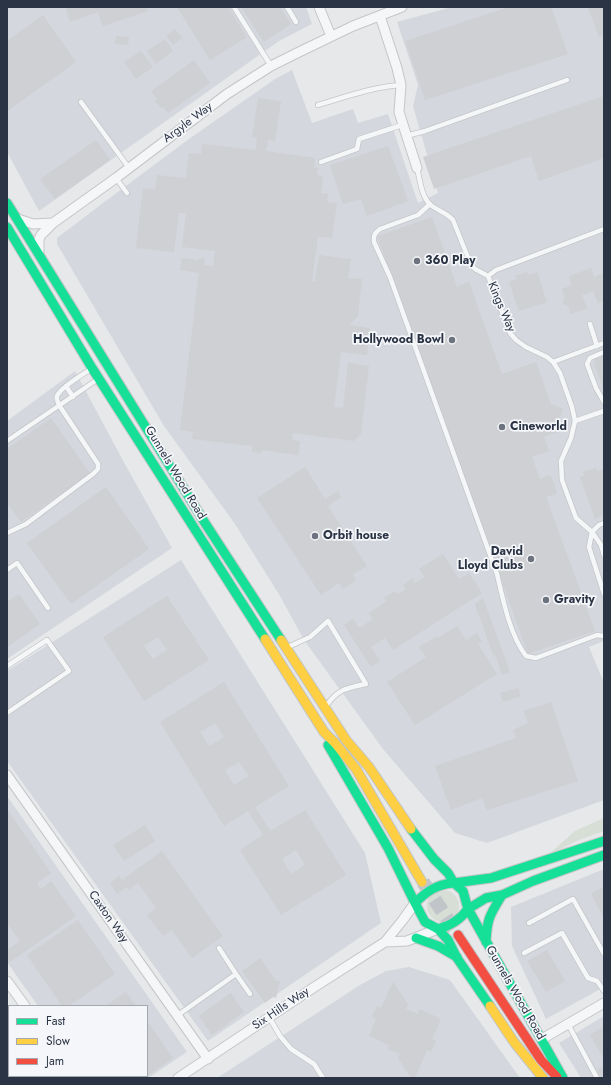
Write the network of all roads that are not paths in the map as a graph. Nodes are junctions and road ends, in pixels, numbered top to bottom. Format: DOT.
graph roads {
  1 [pos="234,7"];
  2 [pos="287,7"];
  3 [pos="319,7"];
  4 [pos="402,7"];
  5 [pos="380,16"];
  6 [pos="296,22"];
  7 [pos="331,36"];
  8 [pos="271,66"];
  9 [pos="567,80"];
  10 [pos="401,85"];
  11 [pos="81,102"];
  12 [pos="318,105"];
  13 [pos="402,125"];
  14 [pos="406,136"];
  15 [pos="321,162"];
  16 [pos="129,168"];
  17 [pos="417,168"];
  18 [pos="116,178"];
  19 [pos="127,193"];
  20 [pos="7,203"];
  21 [pos="430,204"];
  22 [pos="18,219"];
  23 [pos="53,223"];
  24 [pos="7,227"];
  25 [pos="604,229"];
  26 [pos="39,253"];
  27 [pos="488,276"];
  28 [pos="590,324"];
  29 [pos="604,344"];
  30 [pos="597,346"];
  31 [pos="604,352"];
  32 [pos="553,362"];
  33 [pos="92,368"];
  34 [pos="100,378"];
  35 [pos="66,386"];
  36 [pos="73,397"];
  37 [pos="604,402"];
  38 [pos="59,405"];
  39 [pos="604,411"];
  40 [pos="575,421"];
  41 [pos="7,441"];
  42 [pos="604,523"];
  43 [pos="592,532"];
  44 [pos="7,533"];
  45 [pos="604,555"];
  46 [pos="7,570"];
  47 [pos="604,594"];
  48 [pos="48,608"];
  49 [pos="604,636"];
  50 [pos="286,648"];
  51 [pos="7,666"];
  52 [pos="325,708"];
  53 [pos="7,713"];
  54 [pos="324,732"];
  55 [pos="346,740"];
  56 [pos="356,769"];
  57 [pos="7,775"];
  58 [pos="604,841"];
  59 [pos="604,855"];
  60 [pos="422,882"];
  61 [pos="454,883"];
  62 [pos="502,895"];
  63 [pos="414,903"];
  64 [pos="468,909"];
  65 [pos="529,923"];
  66 [pos="438,930"];
  67 [pos="458,935"];
  68 [pos="416,938"];
  69 [pos="385,942"];
  70 [pos="486,942"];
  71 [pos="219,948"];
  72 [pos="524,953"];
  73 [pos="604,954"];
  74 [pos="457,958"];
  75 [pos="236,974"];
  76 [pos="7,981"];
  77 [pos="604,991"];
  78 [pos="250,994"];
  79 [pos="604,1003"];
  80 [pos="24,1005"];
  81 [pos="178,1015"];
  82 [pos="269,1017"];
  83 [pos="568,1024"];
  84 [pos="542,1039"];
  85 [pos="208,1059"];
  86 [pos="541,1060"];
  87 [pos="178,1078"];
  88 [pos="322,1078"];
  89 [pos="543,1078"];
  90 [pos="547,1078"];
  91 [pos="558,1078"];
  92 [pos="563,1078"];
  93 [pos="597,1078"];
  1 -- 8 [label="lane"];
  2 -- 6 [label="lane"];
  3 -- 7 [label="street"];
  4 -- 5 [label="street, Argyle Way"];
  5 -- 7 [label="street, Argyle Way"];
  5 -- 10 [label="street"];
  7 -- 8 [label="street, Argyle Way"];
  8 -- 16 [label="street, Argyle Way"];
  9 -- 14 [label="lane"];
  10 -- 12 [label="lane"];
  10 -- 13 [label="street"];
  11 -- 16 [label="lane"];
  13 -- 14 [label="street"];
  13 -- 15 [label="lane"];
  14 -- 17 [label="street"];
  16 -- 18 [label="street, Argyle Way"];
  17 -- 21 [label="lane"];
  18 -- 19 [label="lane"];
  18 -- 23 [label="street, Argyle Way"];
  20 -- 22 [label="main road, Gunnels Wood Road"];
  21 -- 27 [label="lane, Kings Way"];
  21 -- 49 [label="lane"];
  22 -- 23 [label="street"];
  22 -- 26 [label="main road, Gunnels Wood Road"];
  23 -- 26 [label="street, Argyle Way"];
  24 -- 33 [label="main road, Gunnels Wood Road"];
  25 -- 27 [label="lane"];
  26 -- 50 [label="main road, Gunnels Wood Road"];
  27 -- 32 [label="lane, Kings Way"];
  28 -- 30 [label="lane"];
  29 -- 30 [label="lane"];
  30 -- 32 [label="lane"];
  31 -- 37 [label="lane"];
  32 -- 40 [label="lane, Kings Way"];
  33 -- 34 [label="main road, Gunnels Wood Road"];
  33 -- 35 [label="lane"];
  34 -- 36 [label="lane"];
  34 -- 54 [label="main road, Gunnels Wood Road"];
  35 -- 36 [label="lane"];
  35 -- 38 [label="lane"];
  36 -- 38 [label="lane"];
  38 -- 41 [label="lane"];
  38 -- 44 [label="lane"];
  39 -- 40 [label="lane"];
  40 -- 43 [label="lane, Kings Way"];
  42 -- 43 [label="lane"];
  43 -- 45 [label="lane, Kings Way"];
  43 -- 47 [label="lane"];
  46 -- 48 [label="lane"];
  50 -- 52 [label="main road, Gunnels Wood Road"];
  50 -- 52 [label="lane"];
  51 -- 53 [label="lane"];
  52 -- 55 [label="main road, Gunnels Wood Road"];
  54 -- 56 [label="main road, Gunnels Wood Road"];
  54 -- 63 [label="main road, Gunnels Wood Road"];
  55 -- 56 [label="main road, Gunnels Wood Road"];
  55 -- 61 [label="main road, Gunnels Wood Road"];
  56 -- 60 [label="main road, Gunnels Wood Road"];
  57 -- 81 [label="street, Caxton Way"];
  58 -- 61 [label="main road"];
  59 -- 62 [label="main road"];
  61 -- 63 [label="main road"];
  61 -- 64 [label="main road, Gunnels Wood Road"];
  62 -- 64 [label="main road"];
  62 -- 70 [label="main road"];
  63 -- 66 [label="main road, Gunnels Wood Road"];
  63 -- 69 [label="street, Six Hills Way"];
  64 -- 66 [label="main road"];
  64 -- 70 [label="main road, Gunnels Wood Road"];
  65 -- 73 [label="lane"];
  66 -- 68 [label="street"];
  66 -- 74 [label="main road, Gunnels Wood Road"];
  67 -- 86 [label="main road, Gunnels Wood Road"];
  68 -- 69 [label="street"];
  68 -- 74 [label="main road"];
  69 -- 82 [label="street, Six Hills Way"];
  70 -- 84 [label="main road, Gunnels Wood Road"];
  71 -- 75 [label="lane"];
  72 -- 77 [label="lane"];
  74 -- 89 [label="main road, Gunnels Wood Road"];
  75 -- 78 [label="lane"];
  75 -- 81 [label="lane"];
  76 -- 80 [label="street"];
  79 -- 83 [label="street"];
  81 -- 85 [label="street, Caxton Way"];
  82 -- 85 [label="street, Six Hills Way"];
  82 -- 88 [label="lane"];
  83 -- 84 [label="street"];
  83 -- 93 [label="lane"];
  84 -- 92 [label="main road, Gunnels Wood Road"];
  85 -- 87 [label="street, Six Hills Way"];
  86 -- 90 [label="main road, Gunnels Wood Road"];
  86 -- 91 [label="main road, Gunnels Wood Road"];
}
